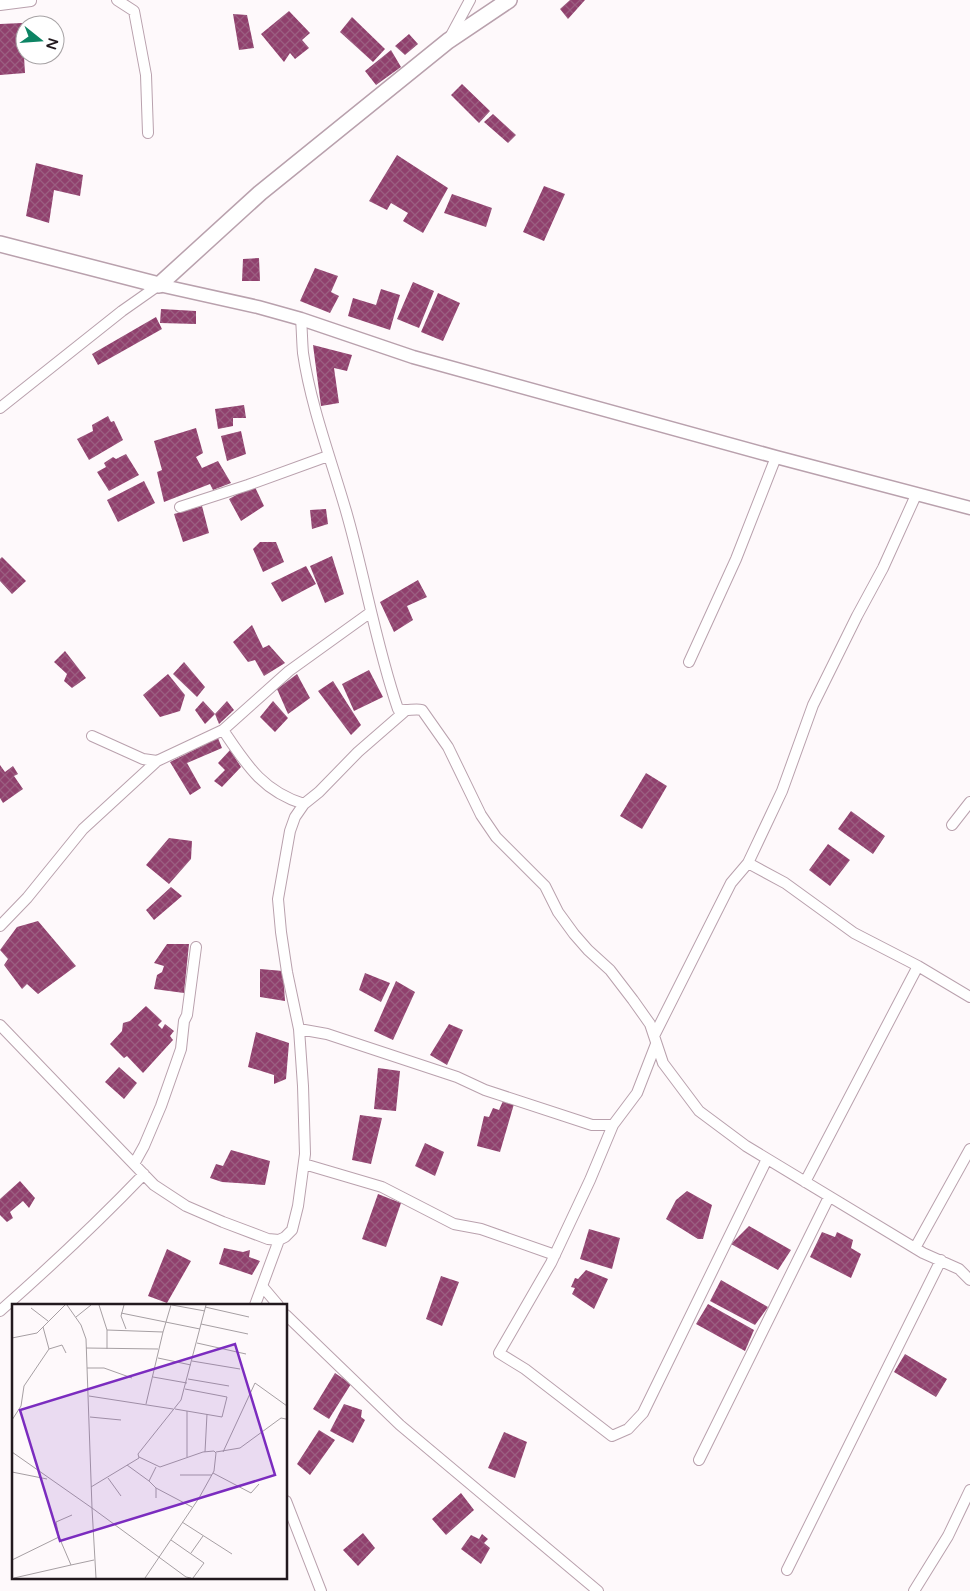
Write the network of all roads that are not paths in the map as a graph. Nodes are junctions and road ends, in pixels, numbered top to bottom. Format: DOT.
graph roads {
  1 [pos="34,0"];
  2 [pos="117,0"];
  3 [pos="470,0"];
  4 [pos="509,0"];
  5 [pos="0,5"];
  6 [pos="448,41"];
  7 [pos="148,133"];
  8 [pos="0,244"];
  9 [pos="159,285"];
  10 [pos="301,319"];
  11 [pos="0,408"];
  12 [pos="328,456"];
  13 [pos="776,458"];
  14 [pos="916,495"];
  15 [pos="180,507"];
  16 [pos="970,508"];
  17 [pos="371,612"];
  18 [pos="689,662"];
  19 [pos="404,712"];
  20 [pos="223,730"];
  21 [pos="92,736"];
  22 [pos="157,761"];
  23 [pos="970,802"];
  24 [pos="304,804"];
  25 [pos="952,825"];
  26 [pos="748,863"];
  27 [pos="0,926"];
  28 [pos="196,947"];
  29 [pos="918,966"];
  30 [pos="970,997"];
  31 [pos="0,1025"];
  32 [pos="299,1029"];
  33 [pos="655,1040"];
  34 [pos="614,1125"];
  35 [pos="970,1149"];
  36 [pos="767,1159"];
  37 [pos="134,1164"];
  38 [pos="304,1164"];
  39 [pos="144,1174"];
  40 [pos="805,1182"];
  41 [pos="830,1197"];
  42 [pos="279,1240"];
  43 [pos="915,1248"];
  44 [pos="555,1255"];
  45 [pos="941,1260"];
  46 [pos="970,1280"];
  47 [pos="262,1286"];
  48 [pos="255,1304"];
  49 [pos="277,1304"];
  50 [pos="0,1311"];
  51 [pos="288,1317"];
  52 [pos="699,1460"];
  53 [pos="970,1490"];
  54 [pos="288,1506"];
  55 [pos="787,1570"];
  56 [pos="321,1591"];
  57 [pos="598,1591"];
  58 [pos="914,1591"];
  1 -- 5 [label="street"];
  2 -- 7 [label="street"];
  3 -- 6 [label="street"];
  4 -- 6 [label="main road"];
  6 -- 9 [label="main road"];
  8 -- 9 [label="main road"];
  9 -- 10 [label="street"];
  9 -- 11 [label="street"];
  10 -- 12 [label="street"];
  10 -- 13 [label="street"];
  12 -- 15 [label="street"];
  12 -- 17 [label="street"];
  13 -- 14 [label="street"];
  13 -- 18 [label="street"];
  14 -- 16 [label="street"];
  14 -- 26 [label="street"];
  17 -- 19 [label="street"];
  17 -- 20 [label="street"];
  19 -- 24 [label="street"];
  19 -- 33 [label="street"];
  20 -- 22 [label="street"];
  20 -- 24 [label="street"];
  21 -- 22 [label="street"];
  22 -- 27 [label="street"];
  23 -- 25 [label="street"];
  24 -- 32 [label="street"];
  26 -- 29 [label="street"];
  26 -- 33 [label="street"];
  28 -- 37 [label="street"];
  29 -- 30 [label="street"];
  29 -- 40 [label="street"];
  31 -- 37 [label="street"];
  32 -- 34 [label="street"];
  32 -- 38 [label="street"];
  33 -- 34 [label="street"];
  33 -- 36 [label="street"];
  34 -- 44 [label="street"];
  35 -- 43 [label="street"];
  36 -- 40 [label="street"];
  36 -- 44 [label="street"];
  37 -- 39 [label="street"];
  38 -- 42 [label="street"];
  38 -- 44 [label="street"];
  39 -- 42 [label="street"];
  39 -- 50 [label="street"];
  40 -- 41 [label="street"];
  41 -- 43 [label="street"];
  41 -- 52 [label="street"];
  42 -- 47 [label="street"];
  43 -- 45 [label="street"];
  45 -- 46 [label="street"];
  45 -- 55 [label="street"];
  47 -- 48 [label="street"];
  47 -- 49 [label="street"];
  51 -- 57 [label="street"];
  53 -- 58 [label="street"];
  54 -- 56 [label="street"];
}
